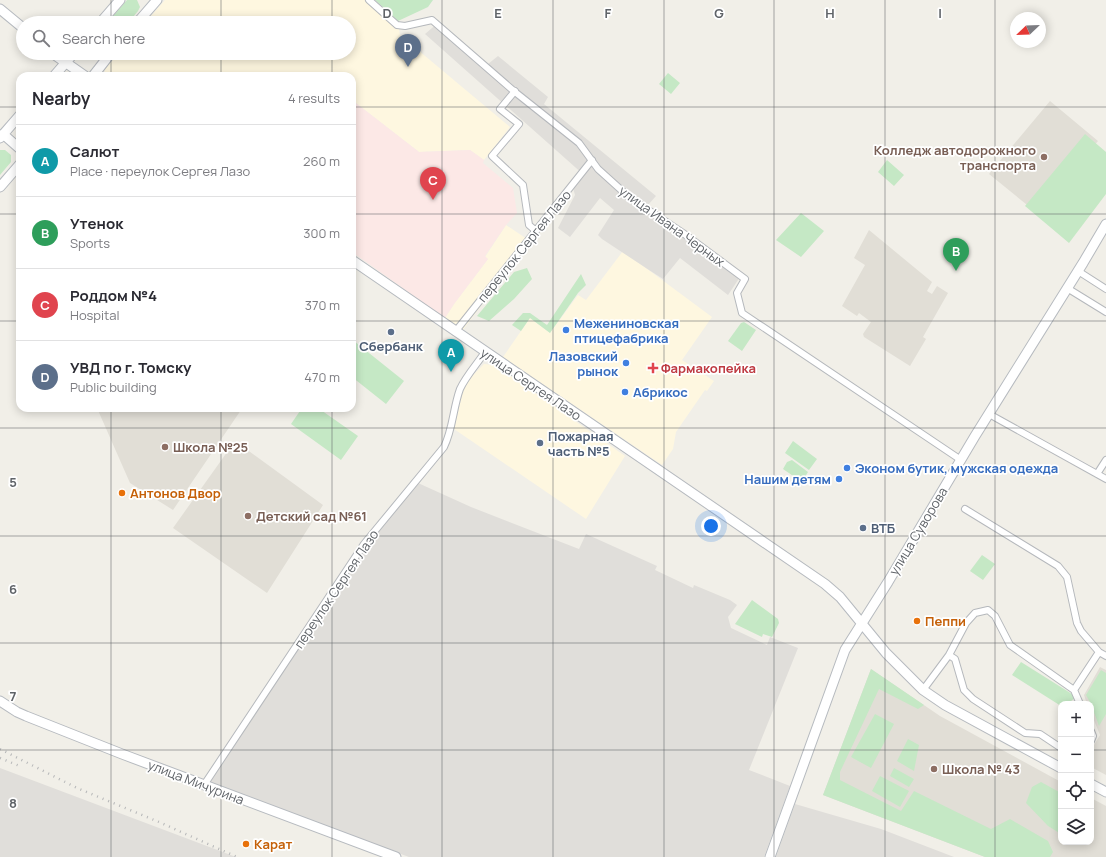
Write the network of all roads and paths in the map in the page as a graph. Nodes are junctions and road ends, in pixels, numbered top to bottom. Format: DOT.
graph roads {
  1 [pos="120,0"];
  2 [pos="369,0"];
  3 [pos="153,1"];
  4 [pos="0,9"];
  5 [pos="106,16"];
  6 [pos="142,16"];
  7 [pos="16,22"];
  8 [pos="61,60"];
  9 [pos="68,60"];
  10 [pos="105,60"];
  11 [pos="65,63"];
  12 [pos="57,72"];
  13 [pos="79,72"];
  14 [pos="95,72"];
  15 [pos="514,91"];
  16 [pos="16,120"];
  17 [pos="2,136"];
  18 [pos="16,146"];
  19 [pos="592,160"];
  20 [pos="16,169"];
  21 [pos="0,187"];
  22 [pos="1106,224"];
  23 [pos="536,231"];
  24 [pos="356,263"];
  25 [pos="1078,271"];
  26 [pos="1067,288"];
  27 [pos="1106,289"];
  28 [pos="1106,312"];
  29 [pos="456,332"];
  30 [pos="485,352"];
  31 [pos="989,414"];
  32 [pos="961,460"];
  33 [pos="1106,460"];
  34 [pos="1097,474"];
  35 [pos="1106,479"];
  36 [pos="965,509"];
  37 [pos="862,623"];
  38 [pos="1099,652"];
  39 [pos="949,655"];
  40 [pos="1106,656"];
  41 [pos="923,690"];
  42 [pos="1074,690"];
  43 [pos="0,700"];
  44 [pos="1079,701"];
  45 [pos="0,707"];
  46 [pos="17,712"];
  47 [pos="1058,746"];
  48 [pos="1058,766"];
  49 [pos="204,785"];
  50 [pos="1094,786"];
  51 [pos="1106,792"];
  52 [pos="396,857"];
  53 [pos="770,857"];
  1 -- 5 [label="street"];
  2 -- 15 [label="street, улица Ивана Черных"];
  3 -- 6 [label="street"];
  4 -- 7 [label="street"];
  8 -- 11 [label="street"];
  9 -- 11 [label="street"];
  10 -- 14 [label="street"];
  11 -- 12 [label="street"];
  11 -- 13 [label="street"];
  15 -- 19 [label="street, улица Ивана Черных"];
  15 -- 23 [label="street"];
  16 -- 17 [label="street"];
  17 -- 18 [label="street"];
  19 -- 23 [label="street, переулок Сергея Лазо"];
  19 -- 32 [label="street, улица Ивана Черных"];
  20 -- 21 [label="street"];
  22 -- 25 [label="street, улица Суворова"];
  23 -- 29 [label="street, переулок Сергея Лазо"];
  24 -- 29 [label="street, улица Сергея Лазо"];
  25 -- 26 [label="street, улица Суворова"];
  25 -- 27 [label="street"];
  26 -- 28 [label="street"];
  26 -- 31 [label="street, улица Суворова"];
  29 -- 30 [label="street, улица Сергея Лазо"];
  30 -- 37 [label="street, улица Сергея Лазо"];
  30 -- 49 [label="street, переулок Сергея Лазо"];
  31 -- 32 [label="street, улица Суворова"];
  31 -- 34 [label="street"];
  32 -- 37 [label="street, улица Суворова"];
  33 -- 34 [label="street"];
  34 -- 35 [label="street"];
  36 -- 38 [label="street"];
  37 -- 41 [label="street, улица Сергея Лазо"];
  37 -- 53 [label="street, улица Суворова"];
  38 -- 40 [label="street"];
  38 -- 42 [label="street"];
  39 -- 41 [label="street"];
  39 -- 42 [label="street"];
  39 -- 47 [label="street"];
  41 -- 48 [label="street, улица Сергея Лазо"];
  42 -- 44 [label="street"];
  43 -- 46 [label="street, улица Мичурина"];
  45 -- 46 [label="street"];
  46 -- 49 [label="street, улица Мичурина"];
  49 -- 52 [label="street, улица Мичурина"];
  50 -- 51 [label="street"];
}
